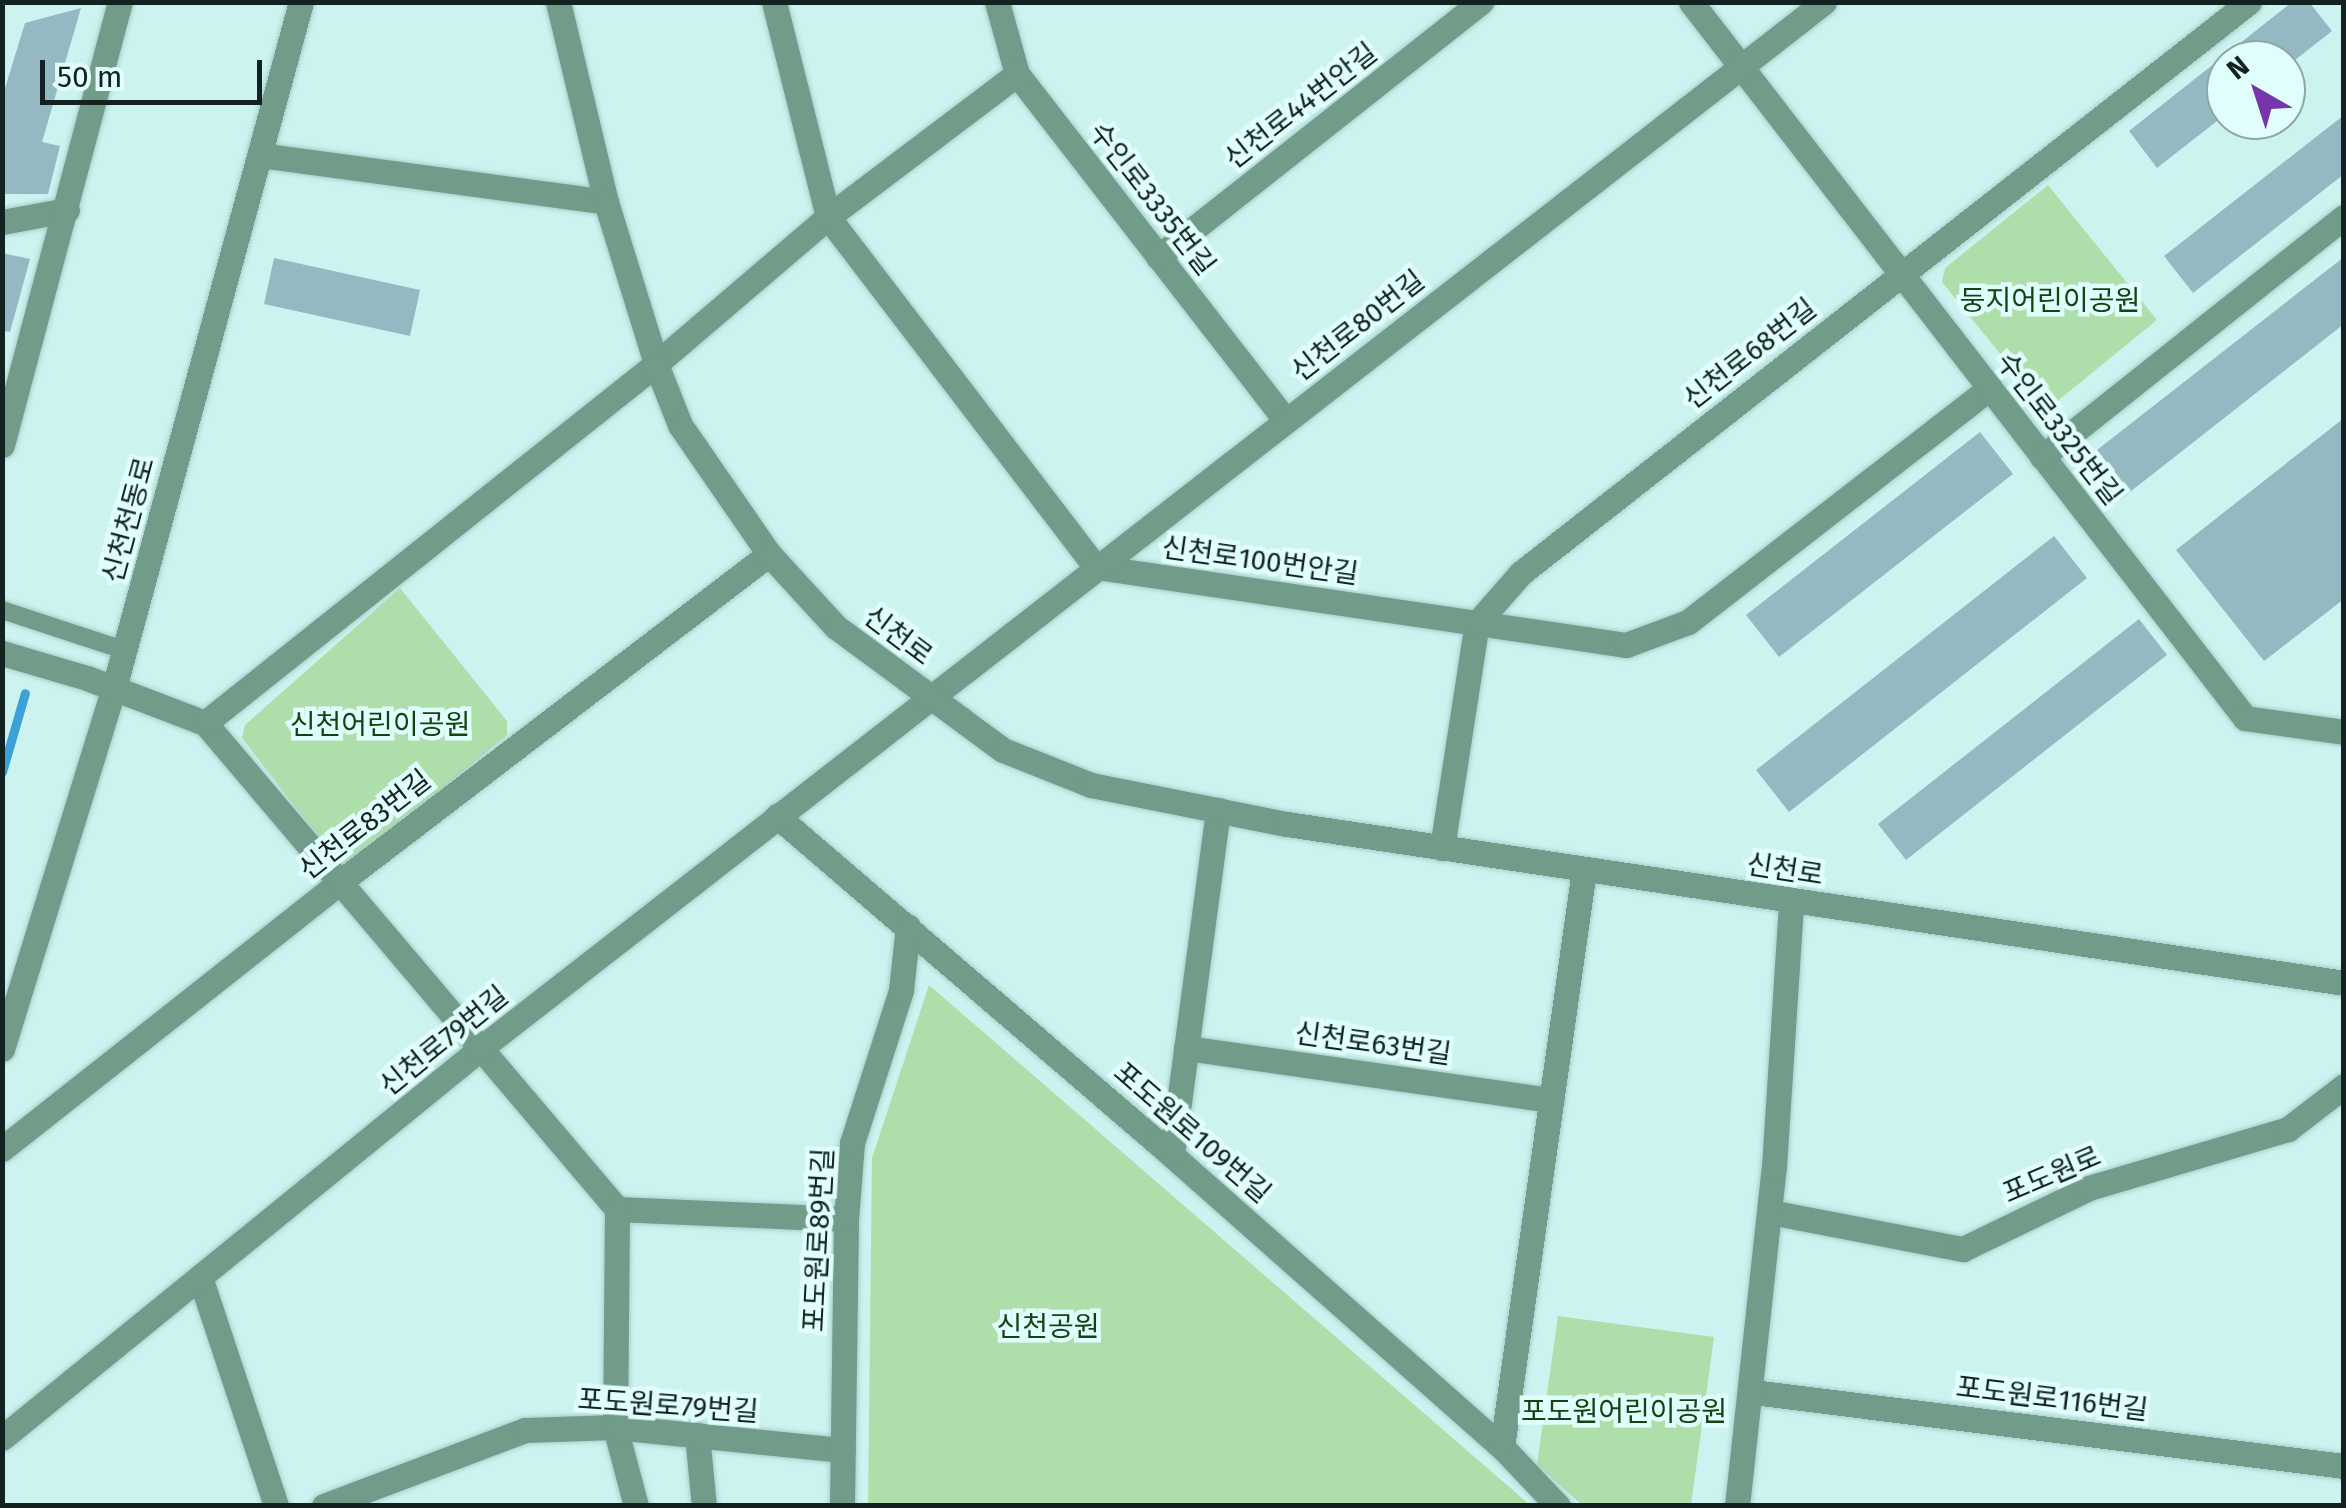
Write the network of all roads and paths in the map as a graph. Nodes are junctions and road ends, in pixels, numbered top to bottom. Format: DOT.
graph roads {
  1 [pos="120,2"];
  2 [pos="302,2"];
  3 [pos="558,2"];
  4 [pos="774,2"];
  5 [pos="998,2"];
  6 [pos="1481,2"];
  7 [pos="1691,2"];
  8 [pos="1824,2"];
  9 [pos="2249,2"];
  10 [pos="1742,67"];
  11 [pos="1016,74"];
  12 [pos="260,154"];
  13 [pos="606,202"];
  14 [pos="66,210"];
  15 [pos="828,217"];
  16 [pos="2344,217"];
  17 [pos="2,222"];
  18 [pos="1158,257"];
  19 [pos="1900,273"];
  20 [pos="656,364"];
  21 [pos="1990,388"];
  22 [pos="1286,420"];
  23 [pos="2,445"];
  24 [pos="2042,456"];
  25 [pos="769,554"];
  26 [pos="1096,566"];
  27 [pos="2,610"];
  28 [pos="1477,623"];
  29 [pos="124,650"];
  30 [pos="2,653"];
  31 [pos="114,688"];
  32 [pos="928,697"];
  33 [pos="205,723"];
  34 [pos="2344,732"];
  35 [pos="1218,810"];
  36 [pos="777,816"];
  37 [pos="1442,848"];
  38 [pos="1584,870"];
  39 [pos="340,882"];
  40 [pos="1791,902"];
  41 [pos="908,926"];
  42 [pos="2344,983"];
  43 [pos="481,1048"];
  44 [pos="1186,1048"];
  45 [pos="2,1049"];
  46 [pos="2344,1086"];
  47 [pos="1551,1100"];
  48 [pos="2,1149"];
  49 [pos="1172,1156"];
  50 [pos="618,1209"];
  51 [pos="1770,1212"];
  52 [pos="846,1219"];
  53 [pos="200,1277"];
  54 [pos="1753,1392"];
  55 [pos="615,1427"];
  56 [pos="696,1435"];
  57 [pos="2,1438"];
  58 [pos="1502,1447"];
  59 [pos="843,1450"];
  60 [pos="2344,1466"];
  61 [pos="276,1506"];
  62 [pos="324,1506"];
  63 [pos="636,1506"];
  64 [pos="704,1506"];
  65 [pos="842,1506"];
  66 [pos="1558,1506"];
  67 [pos="1737,1506"];
  1 -- 14 [label="street"];
  2 -- 12 [label="street, 신천천동로"];
  3 -- 13 [label="street, 신천로"];
  4 -- 15 [label="street"];
  5 -- 11 [label="street, 수인로3335번길"];
  6 -- 18 [label="street, 신천로44번안길"];
  7 -- 10 [label="street, 수인로3325번길"];
  8 -- 10 [label="street, 신천로80번길"];
  9 -- 19 [label="street, 신천로68번길"];
  10 -- 19 [label="street, 수인로3325번길"];
  10 -- 22 [label="street, 신천로80번길"];
  11 -- 15 [label="street"];
  11 -- 18 [label="street, 수인로3335번길"];
  12 -- 13 [label="street"];
  12 -- 29 [label="street, 신천천동로"];
  13 -- 20 [label="street, 신천로"];
  14 -- 17 [label="street"];
  14 -- 23 [label="street"];
  15 -- 20 [label="street"];
  15 -- 26 [label="street"];
  16 -- 24 [label="street"];
  18 -- 22 [label="street, 수인로3335번길"];
  19 -- 21 [label="street, 수인로3325번길"];
  19 -- 28 [label="street, 신천로68번길"];
  20 -- 25 [label="street, 신천로"];
  20 -- 33 [label="street"];
  21 -- 24 [label="street, 수인로3325번길"];
  21 -- 28 [label="street, 신천로100번안길"];
  22 -- 26 [label="street, 신천로80번길"];
  24 -- 34 [label="street, 수인로3325번길"];
  25 -- 32 [label="street, 신천로"];
  25 -- 39 [label="street, 신천로83번길"];
  26 -- 28 [label="street, 신천로100번안길"];
  26 -- 32 [label="street, 신천로80번길"];
  27 -- 29 [label="lane"];
  28 -- 37 [label="street"];
  29 -- 31 [label="street, 신천천동로"];
  30 -- 31 [label="street"];
  31 -- 33 [label="street"];
  31 -- 45 [label="street, 신천천동로"];
  32 -- 35 [label="street, 신천로"];
  32 -- 36 [label="street, 신천로79번길"];
  33 -- 39 [label="street"];
  35 -- 37 [label="street, 신천로"];
  35 -- 44 [label="street"];
  36 -- 41 [label="street, 포도원로109번길"];
  36 -- 43 [label="street, 신천로79번길"];
  37 -- 38 [label="street, 신천로"];
  38 -- 40 [label="street, 신천로"];
  38 -- 47 [label="street"];
  39 -- 43 [label="street"];
  39 -- 48 [label="street, 신천로83번길"];
  40 -- 42 [label="street, 신천로"];
  40 -- 51 [label="street"];
  41 -- 49 [label="street, 포도원로109번길"];
  41 -- 52 [label="street, 포도원로89번길"];
  43 -- 50 [label="street"];
  43 -- 53 [label="street, 신천로79번길"];
  44 -- 47 [label="street, 신천로63번길"];
  44 -- 49 [label="street"];
  46 -- 51 [label="street, 포도원로"];
  47 -- 58 [label="street"];
  49 -- 58 [label="street, 포도원로109번길"];
  50 -- 52 [label="street"];
  50 -- 55 [label="street"];
  51 -- 54 [label="street"];
  52 -- 59 [label="street, 포도원로89번길"];
  53 -- 57 [label="street, 신천로79번길"];
  53 -- 61 [label="street"];
  54 -- 60 [label="street, 포도원로116번길"];
  54 -- 67 [label="street"];
  55 -- 56 [label="street, 포도원로79번길"];
  55 -- 62 [label="street, 포도원로79번길"];
  55 -- 63 [label="street"];
  56 -- 59 [label="street, 포도원로79번길"];
  56 -- 64 [label="street"];
  58 -- 66 [label="street, 포도원로109번길"];
  59 -- 65 [label="street, 포도원로89번길"];
}
